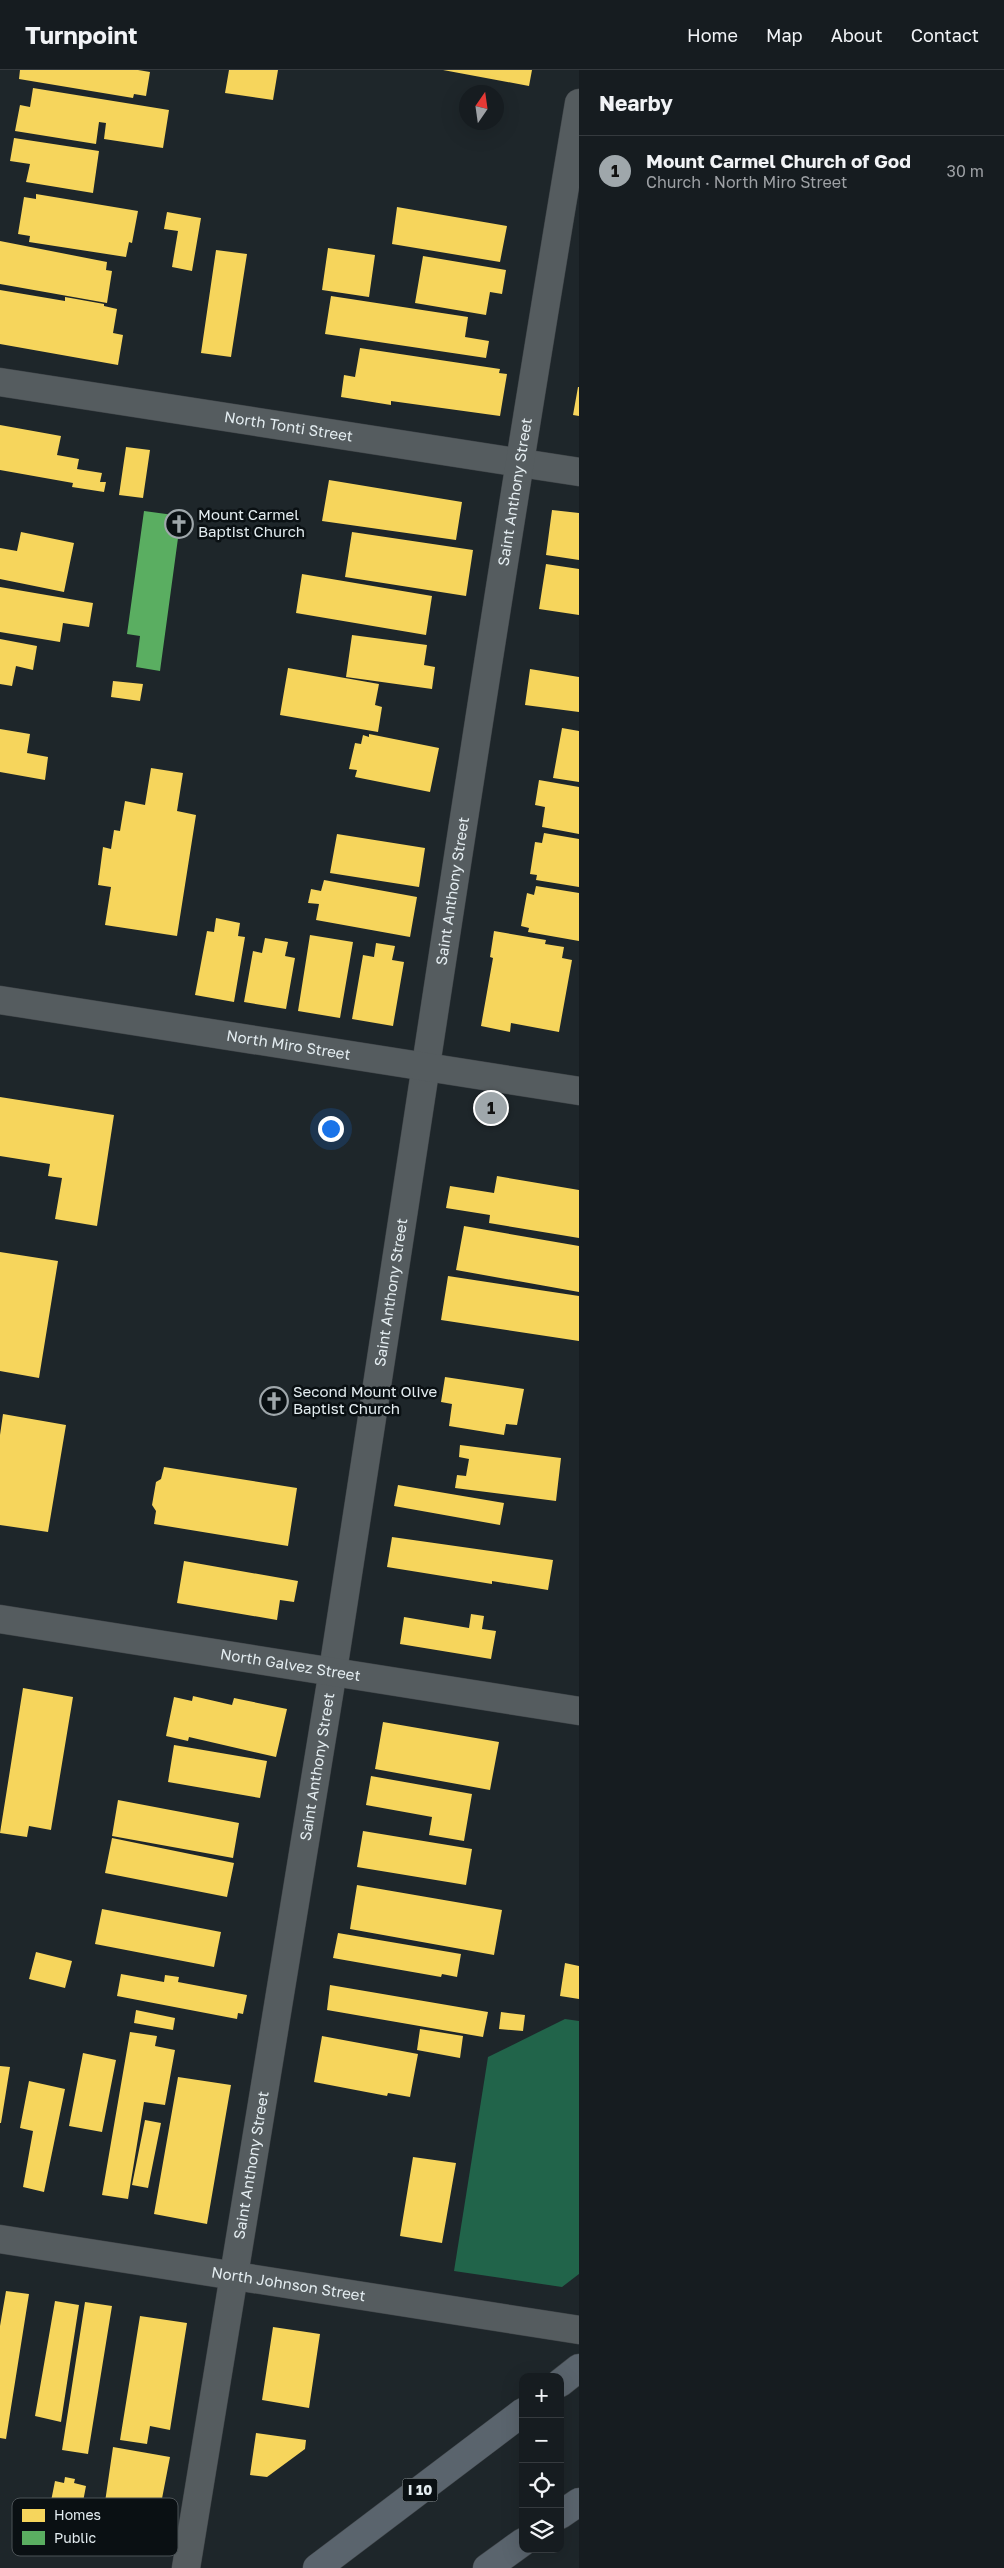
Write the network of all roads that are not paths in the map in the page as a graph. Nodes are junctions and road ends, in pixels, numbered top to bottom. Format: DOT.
graph roads {
  1 [pos="579,103"];
  2 [pos="0,382"];
  3 [pos="518,462"];
  4 [pos="579,472"];
  5 [pos="0,1000"];
  6 [pos="426,1067"];
  7 [pos="579,1091"];
  8 [pos="0,1619"];
  9 [pos="332,1672"];
  10 [pos="579,1711"];
  11 [pos="0,2238"];
  12 [pos="232,2274"];
  13 [pos="579,2330"];
  14 [pos="579,2368"];
  15 [pos="564,2380"];
  16 [pos="519,2415"];
  17 [pos="579,2502"];
  18 [pos="564,2512"];
  19 [pos="519,2545"];
  20 [pos="186,2568"];
  21 [pos="317,2568"];
  22 [pos="487,2568"];
  1 -- 3 [label="street, Saint Anthony Street"];
  2 -- 3 [label="street, North Tonti Street"];
  3 -- 4 [label="street, North Tonti Street"];
  3 -- 6 [label="street, Saint Anthony Street"];
  5 -- 6 [label="street, North Miro Street"];
  6 -- 7 [label="street, North Miro Street"];
  6 -- 9 [label="street, Saint Anthony Street"];
  8 -- 9 [label="street, North Galvez Street"];
  9 -- 10 [label="street, North Galvez Street"];
  9 -- 12 [label="street, Saint Anthony Street"];
  11 -- 12 [label="street, North Johnson Street"];
  12 -- 13 [label="street, North Johnson Street"];
  12 -- 20 [label="street, Saint Anthony Street"];
  14 -- 15 [label="highway"];
  16 -- 21 [label="highway, I 10"];
  17 -- 18 [label="highway"];
  19 -- 22 [label="highway"];
}
